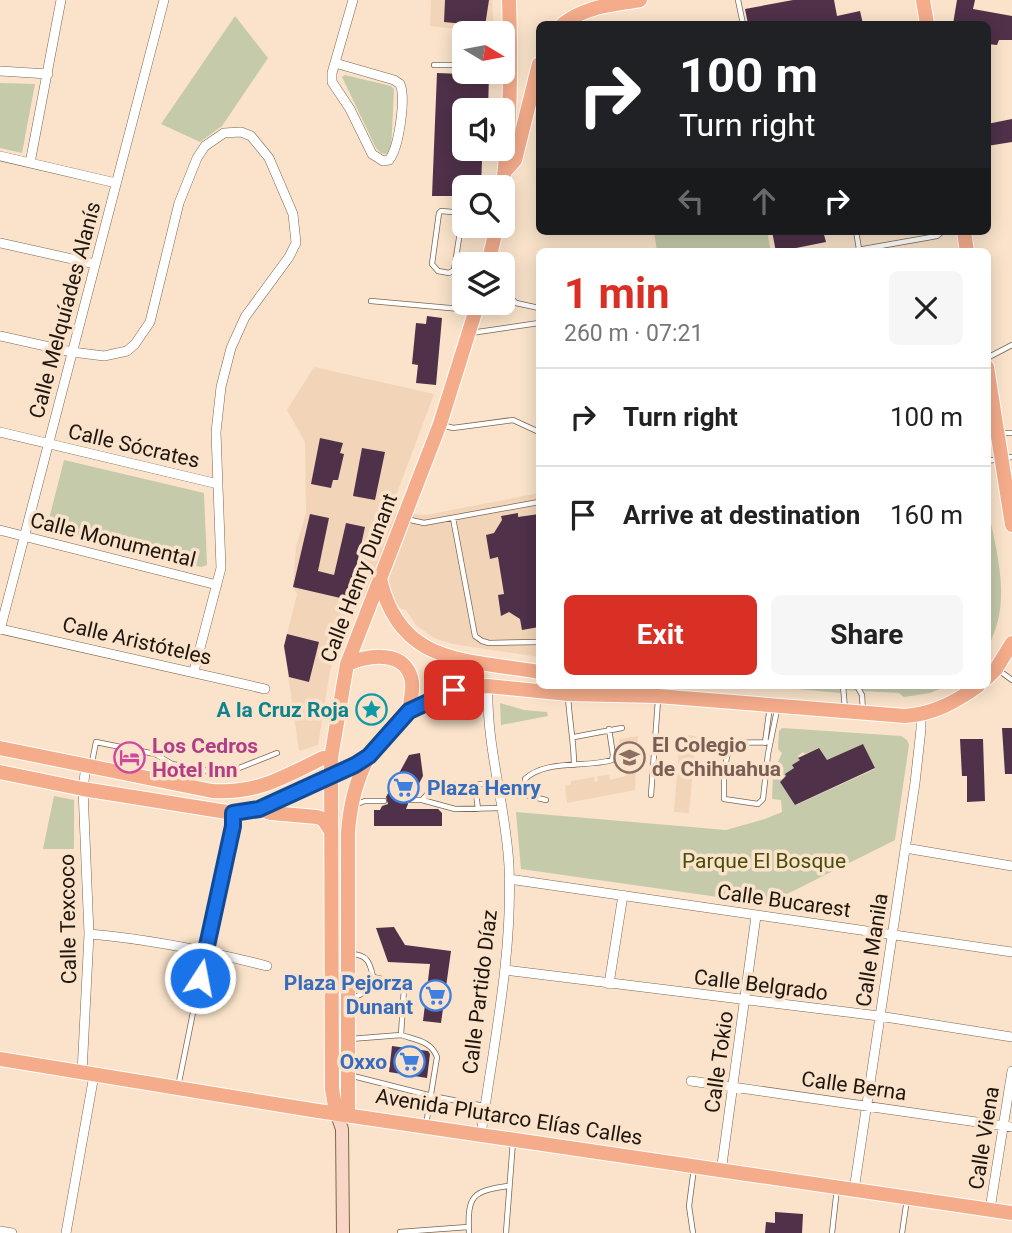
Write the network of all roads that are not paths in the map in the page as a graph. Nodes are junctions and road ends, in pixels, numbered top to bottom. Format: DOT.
graph roads {
  1 [pos="61,0"];
  2 [pos="164,0"];
  3 [pos="353,0"];
  4 [pos="509,0"];
  5 [pos="640,0"];
  6 [pos="738,0"];
  7 [pos="922,3"];
  8 [pos="508,21"];
  9 [pos="568,21"];
  10 [pos="742,21"];
  11 [pos="926,21"];
  12 [pos="335,63"];
  13 [pos="434,65"];
  14 [pos="452,65"];
  15 [pos="0,71"];
  16 [pos="48,74"];
  17 [pos="536,76"];
  18 [pos="507,84"];
  19 [pos="0,156"];
  20 [pos="30,163"];
  21 [pos="505,171"];
  22 [pos="504,175"];
  23 [pos="116,183"];
  24 [pos="463,213"];
  25 [pos="938,235"];
  26 [pos="0,243"];
  27 [pos="870,248"];
  28 [pos="95,264"];
  29 [pos="371,301"];
  30 [pos="515,302"];
  31 [pos="452,306"];
  32 [pos="536,307"];
  33 [pos="475,315"];
  34 [pos="536,323"];
  35 [pos="470,334"];
  36 [pos="0,336"];
  37 [pos="1012,345"];
  38 [pos="72,352"];
  39 [pos="991,356"];
  40 [pos="991,409"];
  41 [pos="439,424"];
  42 [pos="536,431"];
  43 [pos="993,431"];
  44 [pos="0,432"];
  45 [pos="1012,433"];
  46 [pos="48,444"];
  47 [pos="1000,459"];
  48 [pos="218,484"];
  49 [pos="536,503"];
  50 [pos="453,518"];
  51 [pos="403,519"];
  52 [pos="1012,526"];
  53 [pos="0,530"];
  54 [pos="24,536"];
  55 [pos="380,579"];
  56 [pos="217,585"];
  57 [pos="0,629"];
  58 [pos="536,642"];
  59 [pos="1012,643"];
  60 [pos="346,664"];
  61 [pos="194,671"];
  62 [pos="536,671"];
  63 [pos="992,673"];
  64 [pos="1012,680"];
  65 [pos="488,686"];
  66 [pos="265,689"];
  67 [pos="621,689"];
  68 [pos="843,689"];
  69 [pos="859,689"];
  70 [pos="973,689"];
  71 [pos="568,694"];
  72 [pos="641,695"];
  73 [pos="658,696"];
  74 [pos="774,706"];
  75 [pos="845,710"];
  76 [pos="409,711"];
  77 [pos="863,712"];
  78 [pos="921,715"];
  79 [pos="609,729"];
  80 [pos="622,729"];
  81 [pos="574,737"];
  82 [pos="768,742"];
  83 [pos="0,748"];
  84 [pos="277,753"];
  85 [pos="369,756"];
  86 [pos="331,758"];
  87 [pos="574,765"];
  88 [pos="88,766"];
  89 [pos="0,772"];
  90 [pos="331,777"];
  91 [pos="499,783"];
  92 [pos="475,785"];
  93 [pos="83,789"];
  94 [pos="651,795"];
  95 [pos="410,800"];
  96 [pos="422,800"];
  97 [pos="546,800"];
  98 [pos="384,801"];
  99 [pos="350,807"];
  100 [pos="502,808"];
  101 [pos="259,809"];
  102 [pos="478,809"];
  103 [pos="233,813"];
  104 [pos="331,831"];
  105 [pos="905,848"];
  106 [pos="1012,866"];
  107 [pos="509,879"];
  108 [pos="623,895"];
  109 [pos="756,916"];
  110 [pos="893,933"];
  111 [pos="89,934"];
  112 [pos="205,951"];
  113 [pos="1012,952"];
  114 [pos="349,954"];
  115 [pos="267,966"];
  116 [pos="505,971"];
  117 [pos="373,977"];
  118 [pos="609,984"];
  119 [pos="349,999"];
  120 [pos="745,1001"];
  121 [pos="879,1016"];
  122 [pos="401,1035"];
  123 [pos="1012,1037"];
  124 [pos="349,1039"];
  125 [pos="0,1059"];
  126 [pos="1012,1071"];
  127 [pos="88,1074"];
  128 [pos="349,1075"];
  129 [pos="691,1080"];
  130 [pos="733,1086"];
  131 [pos="178,1088"];
  132 [pos="432,1096"];
  133 [pos="867,1105"];
  134 [pos="485,1106"];
  135 [pos="342,1113"];
  136 [pos="426,1126"];
  137 [pos="1008,1126"];
  138 [pos="481,1135"];
  139 [pos="513,1140"];
  140 [pos="694,1167"];
  141 [pos="721,1171"];
  142 [pos="508,1186"];
  143 [pos="837,1188"];
  144 [pos="854,1190"];
  145 [pos="907,1198"];
  146 [pos="990,1209"];
  147 [pos="1012,1213"];
  148 [pos="468,1230"];
  149 [pos="0,1231"];
  150 [pos="400,1232"];
  151 [pos="12,1233"];
  152 [pos="66,1233"];
  153 [pos="343,1233"];
  154 [pos="506,1233"];
  155 [pos="693,1233"];
  156 [pos="832,1233"];
  157 [pos="902,1233"];
  1 -- 16 [label="street"];
  2 -- 23 [label="street, Calle Melquíades Alanís"];
  3 -- 12 [label="street"];
  4 -- 8 [label="main road"];
  5 -- 9 [label="main road"];
  6 -- 10 [label="lane"];
  7 -- 11 [label="main road"];
  12 -- 12 [label="street"];
  13 -- 14 [label="lane"];
  15 -- 16 [label="street"];
  16 -- 20 [label="street"];
  17 -- 21 [label="main road"];
  18 -- 21 [label="main road"];
  19 -- 20 [label="street"];
  20 -- 23 [label="street"];
  21 -- 22 [label="main road"];
  23 -- 28 [label="street, Calle Melquíades Alanís"];
  24 -- 24 [label="lane"];
  25 -- 27 [label="lane"];
  26 -- 28 [label="street"];
  28 -- 38 [label="street, Calle Melquíades Alanís"];
  29 -- 31 [label="lane"];
  30 -- 32 [label="lane"];
  33 -- 35 [label="main road, Calle Henry Dunant"];
  34 -- 35 [label="lane"];
  35 -- 41 [label="main road, Calle Henry Dunant"];
  36 -- 38 [label="street"];
  37 -- 39 [label="lane"];
  38 -- 46 [label="street, Calle Melquíades Alanís"];
  38 -- 48 [label="street"];
  40 -- 43 [label="main road"];
  41 -- 42 [label="lane"];
  41 -- 51 [label="main road, Calle Henry Dunant"];
  43 -- 45 [label="lane"];
  43 -- 47 [label="main road"];
  44 -- 46 [label="street, Calle Sócrates"];
  46 -- 48 [label="street, Calle Sócrates"];
  46 -- 54 [label="street, Calle Melquíades Alanís"];
  47 -- 52 [label="main road"];
  48 -- 56 [label="street"];
  49 -- 50 [label="lane"];
  50 -- 51 [label="lane"];
  50 -- 58 [label="lane"];
  51 -- 55 [label="main road, Calle Henry Dunant"];
  53 -- 54 [label="street, Calle Monumental"];
  54 -- 56 [label="street, Calle Monumental"];
  54 -- 57 [label="street, Calle Melquíades Alanís"];
  55 -- 60 [label="main road, Calle Henry Dunant"];
  55 -- 62 [label="main road"];
  56 -- 61 [label="street"];
  57 -- 61 [label="street, Calle Aristóteles"];
  59 -- 63 [label="main road"];
  60 -- 76 [label="main road"];
  60 -- 86 [label="main road, Calle Henry Dunant"];
  61 -- 66 [label="street, Calle Aristóteles"];
  63 -- 64 [label="lane"];
  65 -- 71 [label="main road"];
  65 -- 76 [label="main road"];
  65 -- 91 [label="street, Calle Partido Díaz"];
  67 -- 72 [label="main road"];
  68 -- 75 [label="lane"];
  69 -- 77 [label="lane"];
  70 -- 78 [label="main road"];
  71 -- 72 [label="main road"];
  71 -- 81 [label="lane"];
  72 -- 73 [label="main road"];
  73 -- 74 [label="main road"];
  73 -- 94 [label="lane"];
  74 -- 75 [label="main road"];
  74 -- 82 [label="lane"];
  75 -- 77 [label="main road"];
  76 -- 85 [label="main road"];
  77 -- 78 [label="main road"];
  78 -- 105 [label="street, Calle Manila"];
  79 -- 80 [label="lane"];
  79 -- 81 [label="lane"];
  79 -- 87 [label="lane"];
  81 -- 87 [label="lane"];
  82 -- 82 [label="lane"];
  83 -- 88 [label="main road"];
  84 -- 88 [label="lane"];
  85 -- 90 [label="main road"];
  85 -- 99 [label="main road, Calle Henry Dunant"];
  86 -- 88 [label="main road"];
  86 -- 90 [label="main road, Calle Henry Dunant"];
  87 -- 97 [label="lane"];
  88 -- 93 [label="street, Calle Texcoco"];
  89 -- 93 [label="main road"];
  90 -- 101 [label="main road"];
  90 -- 104 [label="main road, Calle Henry Dunant"];
  91 -- 92 [label="lane"];
  91 -- 100 [label="street, Calle Partido Díaz"];
  92 -- 96 [label="lane"];
  92 -- 102 [label="lane"];
  93 -- 103 [label="main road"];
  93 -- 111 [label="street, Calle Texcoco"];
  95 -- 96 [label="lane"];
  96 -- 102 [label="lane"];
  98 -- 99 [label="lane"];
  99 -- 114 [label="main road, Calle Henry Dunant"];
  100 -- 102 [label="lane"];
  100 -- 107 [label="street, Calle Partido Díaz"];
  101 -- 103 [label="main road"];
  101 -- 104 [label="main road"];
  103 -- 112 [label="lane"];
  104 -- 135 [label="main road, Calle Henry Dunant"];
  105 -- 106 [label="street"];
  105 -- 110 [label="street, Calle Manila"];
  107 -- 108 [label="street, Calle Bucarest"];
  107 -- 116 [label="street, Calle Partido Díaz"];
  108 -- 109 [label="street, Calle Bucarest"];
  108 -- 118 [label="street"];
  109 -- 110 [label="street, Calle Bucarest"];
  109 -- 120 [label="street, Calle Tokio"];
  110 -- 113 [label="street, Calle Bucarest"];
  110 -- 121 [label="street, Calle Manila"];
  111 -- 112 [label="street"];
  111 -- 127 [label="street, Calle Texcoco"];
  112 -- 115 [label="street"];
  112 -- 131 [label="lane"];
  114 -- 117 [label="lane"];
  114 -- 119 [label="main road, Calle Henry Dunant"];
  116 -- 118 [label="street, Calle Belgrado"];
  116 -- 134 [label="street, Calle Partido Díaz"];
  117 -- 119 [label="lane"];
  117 -- 122 [label="lane"];
  118 -- 120 [label="street, Calle Belgrado"];
  119 -- 124 [label="main road, Calle Henry Dunant"];
  120 -- 121 [label="street, Calle Belgrado"];
  120 -- 130 [label="street, Calle Tokio"];
  121 -- 123 [label="street, Calle Belgrado"];
  121 -- 133 [label="street, Calle Manila"];
  122 -- 124 [label="lane"];
  122 -- 132 [label="lane"];
  124 -- 128 [label="main road, Calle Henry Dunant"];
  125 -- 127 [label="main road, Avenida Plutarco Elías Calles"];
  126 -- 137 [label="street, Calle Viena"];
  127 -- 131 [label="main road, Avenida Plutarco Elías Calles"];
  127 -- 152 [label="street, Calle Texcoco"];
  128 -- 132 [label="lane"];
  128 -- 135 [label="main road, Calle Henry Dunant"];
  129 -- 130 [label="street, Calle Berna"];
  130 -- 133 [label="street, Calle Berna"];
  130 -- 141 [label="street, Calle Tokio"];
  131 -- 135 [label="main road, Avenida Plutarco Elías Calles"];
  132 -- 134 [label="lane"];
  132 -- 136 [label="lane"];
  133 -- 137 [label="street, Calle Berna"];
  133 -- 144 [label="street, Calle Manila"];
  134 -- 138 [label="street, Calle Partido Díaz"];
  135 -- 136 [label="main road, Avenida Plutarco Elías Calles"];
  135 -- 153 [label="street, Calle Henry Dunant"];
  136 -- 138 [label="main road, Avenida Plutarco Elías Calles"];
  137 -- 146 [label="street, Calle Viena"];
  138 -- 139 [label="main road, Avenida Plutarco Elías Calles"];
  139 -- 140 [label="main road, Avenida Plutarco Elías Calles"];
  139 -- 142 [label="lane"];
  140 -- 141 [label="main road, Avenida Plutarco Elías Calles"];
  140 -- 155 [label="lane"];
  141 -- 143 [label="main road, Avenida Plutarco Elías Calles"];
  142 -- 148 [label="lane"];
  142 -- 154 [label="lane"];
  143 -- 144 [label="main road, Avenida Plutarco Elías Calles"];
  143 -- 156 [label="lane"];
  144 -- 145 [label="main road, Avenida Plutarco Elías Calles"];
  145 -- 146 [label="main road, Avenida Plutarco Elías Calles"];
  145 -- 157 [label="lane"];
  146 -- 147 [label="main road, Avenida Plutarco Elías Calles"];
  148 -- 150 [label="lane"];
  149 -- 151 [label="street"];
}
